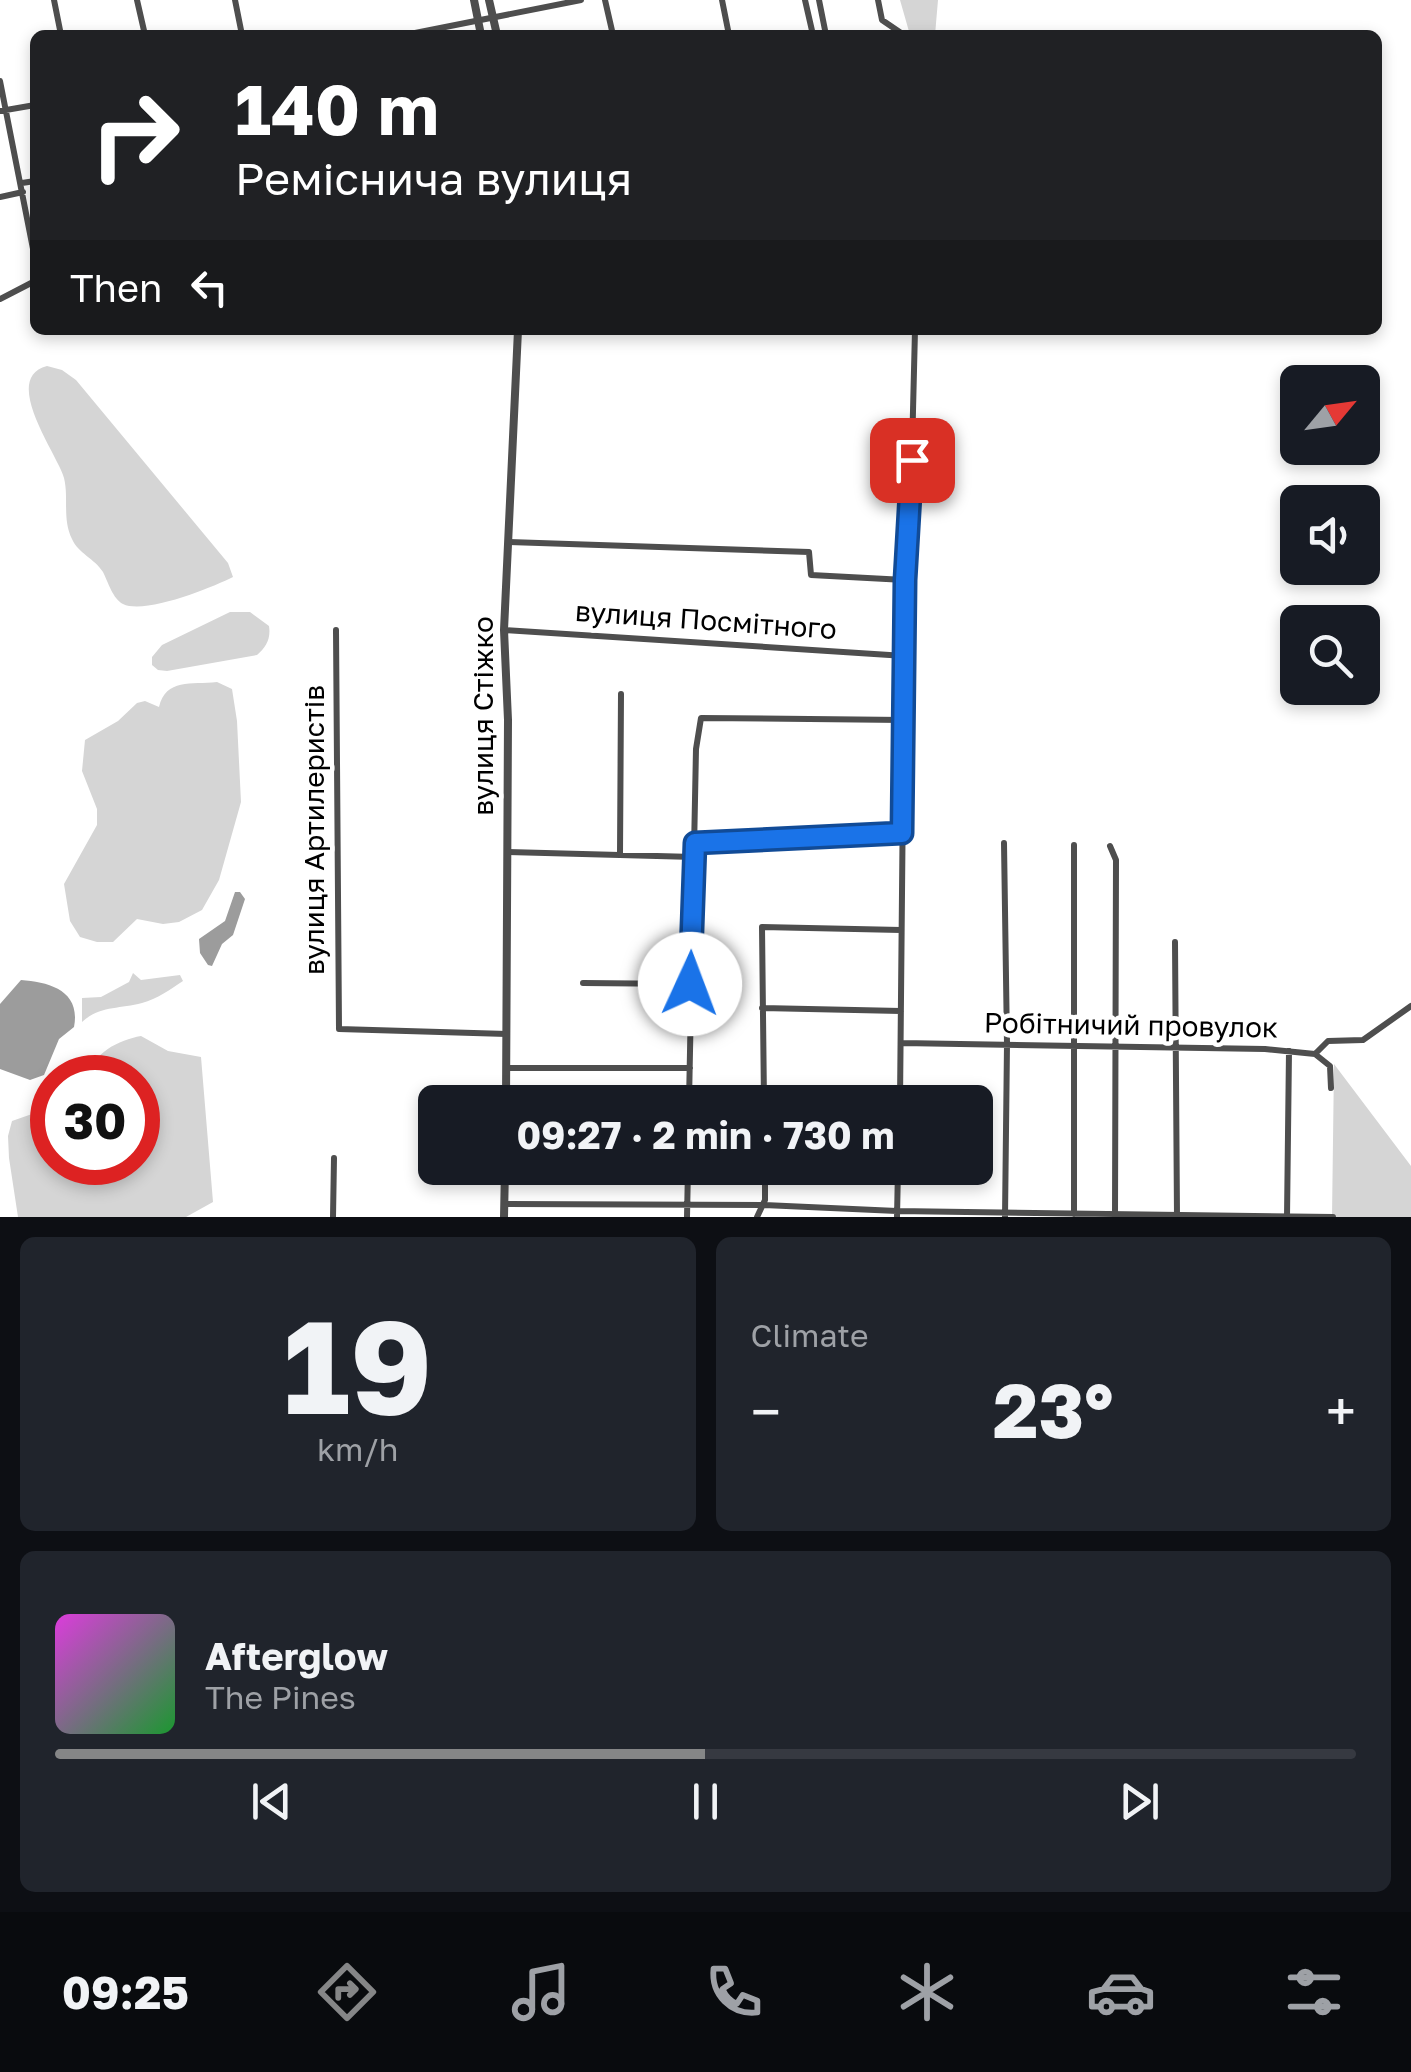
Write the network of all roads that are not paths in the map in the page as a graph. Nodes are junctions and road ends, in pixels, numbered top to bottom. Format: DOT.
graph roads {
  1 [pos="54,0"];
  2 [pos="137,0"];
  3 [pos="235,0"];
  4 [pos="474,0"];
  5 [pos="489,0"];
  6 [pos="581,0"];
  7 [pos="605,0"];
  8 [pos="722,0"];
  9 [pos="806,0"];
  10 [pos="818,0"];
  11 [pos="878,0"];
  12 [pos="493,18"];
  13 [pos="478,21"];
  14 [pos="60,30"];
  15 [pos="143,30"];
  16 [pos="241,30"];
  17 [pos="431,30"];
  18 [pos="480,30"];
  19 [pos="496,30"];
  20 [pos="612,30"];
  21 [pos="728,30"];
  22 [pos="812,30"];
  23 [pos="825,30"];
  24 [pos="897,30"];
  25 [pos="0,81"];
  26 [pos="30,106"];
  27 [pos="3,110"];
  28 [pos="30,184"];
  29 [pos="22,188"];
  30 [pos="0,197"];
  31 [pos="30,232"];
  32 [pos="30,284"];
  33 [pos="0,299"];
  34 [pos="518,335"];
  35 [pos="915,335"];
  36 [pos="509,542"];
  37 [pos="905,580"];
  38 [pos="336,630"];
  39 [pos="504,630"];
  40 [pos="904,656"];
  41 [pos="621,694"];
  42 [pos="904,720"];
  43 [pos="902,833"];
  44 [pos="695,843"];
  45 [pos="1004,843"];
  46 [pos="1074,845"];
  47 [pos="1110,846"];
  48 [pos="506,852"];
  49 [pos="620,854"];
  50 [pos="694,857"];
  51 [pos="901,930"];
  52 [pos="1175,942"];
  53 [pos="584,983"];
  54 [pos="690,984"];
  55 [pos="1411,1006"];
  56 [pos="762,1008"];
  57 [pos="901,1011"];
  58 [pos="507,1034"];
  59 [pos="902,1043"];
  60 [pos="1007,1044"];
  61 [pos="1074,1046"];
  62 [pos="1116,1046"];
  63 [pos="1176,1047"];
  64 [pos="1289,1051"];
  65 [pos="1315,1054"];
  66 [pos="506,1068"];
  67 [pos="690,1068"];
  68 [pos="506,1085"];
  69 [pos="690,1085"];
  70 [pos="764,1085"];
  71 [pos="901,1085"];
  72 [pos="1331,1088"];
  73 [pos="334,1158"];
  74 [pos="504,1185"];
  75 [pos="688,1185"];
  76 [pos="764,1185"];
  77 [pos="898,1185"];
  78 [pos="504,1204"];
  79 [pos="764,1206"];
  80 [pos="688,1207"];
  81 [pos="822,1213"];
  82 [pos="897,1214"];
  83 [pos="1005,1214"];
  84 [pos="1074,1215"];
  85 [pos="1115,1215"];
  86 [pos="1178,1216"];
  87 [pos="333,1217"];
  88 [pos="504,1217"];
  89 [pos="687,1217"];
  90 [pos="757,1217"];
  91 [pos="1288,1217"];
  92 [pos="1332,1217"];
  1 -- 14 [label="street"];
  2 -- 15 [label="street"];
  3 -- 16 [label="street"];
  4 -- 13 [label="street"];
  5 -- 12 [label="street"];
  6 -- 12 [label="street"];
  7 -- 20 [label="street"];
  8 -- 21 [label="street"];
  9 -- 22 [label="street"];
  10 -- 23 [label="street"];
  11 -- 24 [label="street"];
  12 -- 13 [label="street"];
  12 -- 19 [label="street"];
  13 -- 17 [label="street"];
  13 -- 18 [label="street"];
  25 -- 27 [label="street"];
  26 -- 27 [label="street"];
  27 -- 29 [label="street"];
  28 -- 29 [label="street"];
  29 -- 30 [label="street"];
  29 -- 31 [label="street"];
  32 -- 33 [label="street"];
  34 -- 36 [label="street, вулиця Стіжко"];
  35 -- 37 [label="street"];
  36 -- 37 [label="street"];
  36 -- 39 [label="street, вулиця Стіжко"];
  37 -- 40 [label="street"];
  38 -- 58 [label="street, вулиця Артилеристів"];
  39 -- 40 [label="street, вулиця Посмітного"];
  39 -- 48 [label="street, вулиця Стіжко"];
  40 -- 42 [label="street"];
  41 -- 49 [label="street"];
  42 -- 43 [label="street"];
  42 -- 44 [label="street"];
  43 -- 44 [label="street"];
  43 -- 51 [label="street"];
  44 -- 50 [label="street"];
  45 -- 60 [label="street"];
  46 -- 61 [label="street"];
  47 -- 62 [label="street"];
  48 -- 49 [label="street"];
  48 -- 58 [label="street, вулиця Стіжко"];
  49 -- 50 [label="street"];
  50 -- 54 [label="street"];
  51 -- 56 [label="street"];
  51 -- 57 [label="street"];
  52 -- 63 [label="street"];
  53 -- 54 [label="street"];
  54 -- 67 [label="street"];
  55 -- 65 [label="street"];
  56 -- 57 [label="street"];
  56 -- 70 [label="street"];
  57 -- 59 [label="street"];
  58 -- 66 [label="street, вулиця Стіжко"];
  59 -- 60 [label="street, Робітничий провулок"];
  59 -- 71 [label="street"];
  60 -- 61 [label="street, Робітничий провулок"];
  60 -- 83 [label="street"];
  61 -- 62 [label="street, Робітничий провулок"];
  61 -- 84 [label="street"];
  62 -- 63 [label="street, Робітничий провулок"];
  62 -- 85 [label="street"];
  63 -- 64 [label="street, Робітничий провулок"];
  63 -- 86 [label="street"];
  64 -- 65 [label="street, Робітничий провулок"];
  64 -- 91 [label="street"];
  65 -- 72 [label="street, Робітничий провулок"];
  66 -- 67 [label="street"];
  66 -- 68 [label="street, вулиця Стіжко"];
  67 -- 69 [label="street"];
  73 -- 87 [label="street"];
  74 -- 78 [label="street"];
  75 -- 80 [label="street"];
  76 -- 79 [label="street"];
  77 -- 82 [label="street"];
  78 -- 80 [label="street"];
  78 -- 88 [label="street"];
  79 -- 80 [label="street"];
  79 -- 81 [label="street"];
  79 -- 90 [label="street"];
  80 -- 89 [label="street"];
  81 -- 82 [label="street"];
  82 -- 83 [label="street"];
  83 -- 84 [label="street"];
  84 -- 85 [label="street"];
  85 -- 86 [label="street"];
  86 -- 91 [label="street"];
  91 -- 92 [label="street"];
}
